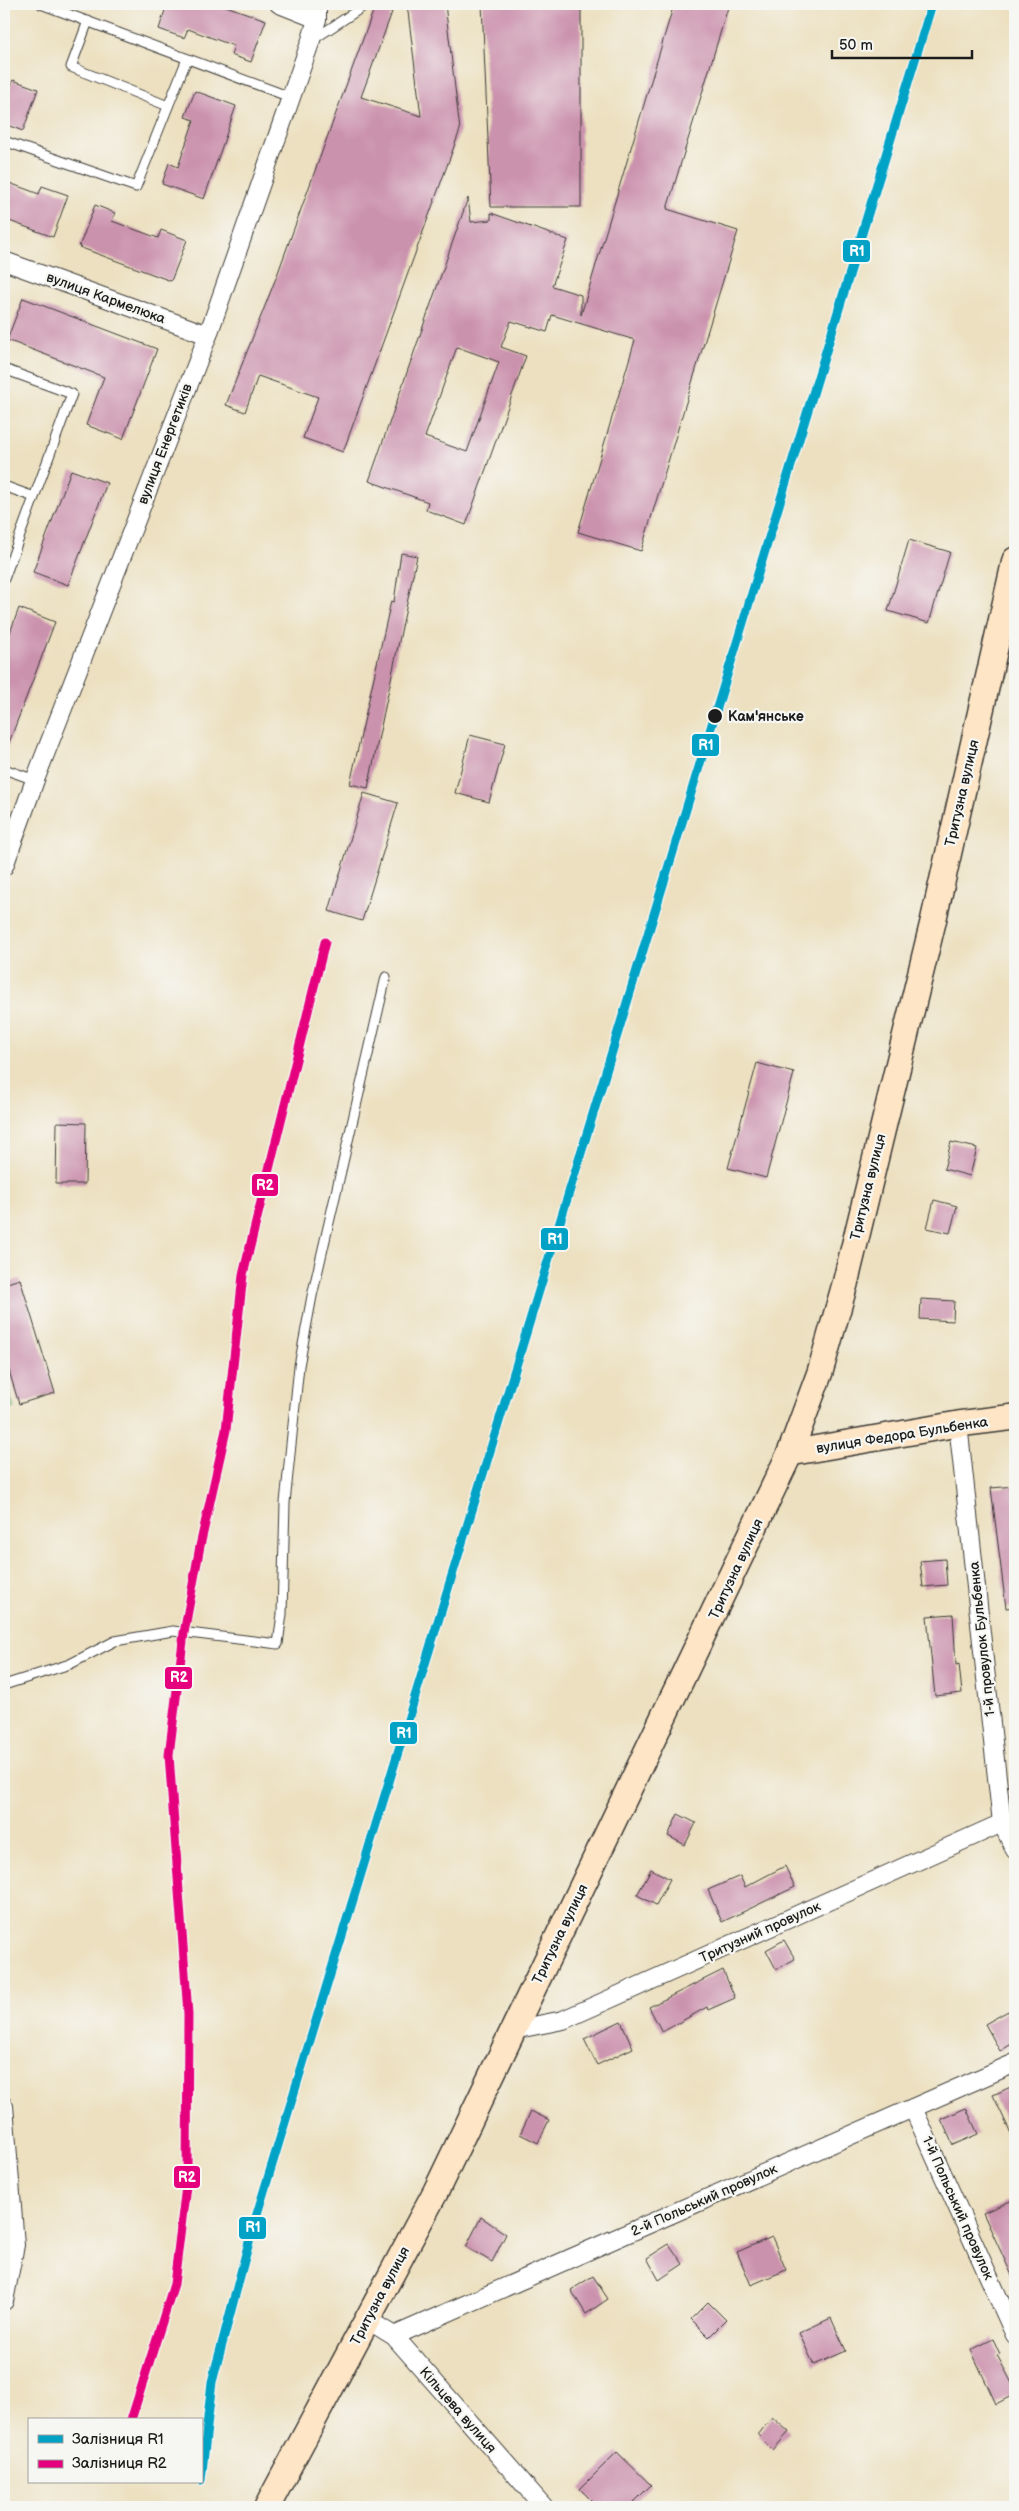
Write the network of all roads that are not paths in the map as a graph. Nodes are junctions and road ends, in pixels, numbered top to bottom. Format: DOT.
graph roads {
  1 [pos="42,4"];
  2 [pos="279,4"];
  3 [pos="367,4"];
  4 [pos="317,11"];
  5 [pos="88,22"];
  6 [pos="311,40"];
  7 [pos="187,59"];
  8 [pos="290,97"];
  9 [pos="168,106"];
  10 [pos="4,141"];
  11 [pos="4,260"];
  12 [pos="208,335"];
  13 [pos="4,370"];
  14 [pos="4,486"];
  15 [pos="34,497"];
  16 [pos="1015,560"];
  17 [pos="4,579"];
  18 [pos="4,769"];
  19 [pos="35,780"];
  20 [pos="4,866"];
  21 [pos="386,977"];
  22 [pos="1015,1417"];
  23 [pos="958,1424"];
  24 [pos="790,1453"];
  25 [pos="4,1685"];
  26 [pos="1002,1823"];
  27 [pos="1015,1850"];
  28 [pos="514,2030"];
  29 [pos="1015,2063"];
  30 [pos="4,2106"];
  31 [pos="913,2108"];
  32 [pos="5,2131"];
  33 [pos="10,2245"];
  34 [pos="4,2301"];
  35 [pos="368,2320"];
  36 [pos="1015,2335"];
  37 [pos="394,2336"];
  38 [pos="268,2507"];
  39 [pos="544,2507"];
  1 -- 5 [label="lane"];
  2 -- 4 [label="street"];
  3 -- 6 [label="lane"];
  4 -- 6 [label="street, вулиця Енергетиків"];
  5 -- 7 [label="lane"];
  5 -- 9 [label="lane"];
  6 -- 8 [label="street, вулиця Енергетиків"];
  7 -- 8 [label="lane"];
  7 -- 9 [label="lane"];
  8 -- 12 [label="street, вулиця Енергетиків"];
  9 -- 10 [label="lane"];
  11 -- 12 [label="street, вулиця Кармелюка"];
  12 -- 19 [label="street, вулиця Енергетиків"];
  13 -- 15 [label="lane"];
  14 -- 15 [label="lane"];
  15 -- 17 [label="lane"];
  16 -- 24 [label="street, Тритузна вулиця"];
  18 -- 19 [label="lane"];
  19 -- 20 [label="street, вулиця Енергетиків"];
  21 -- 25 [label="lane"];
  22 -- 23 [label="street, вулиця Федора Бульбенка"];
  23 -- 24 [label="street, вулиця Федора Бульбенка"];
  23 -- 26 [label="street, 1-й провулок Бульбенка"];
  24 -- 28 [label="street, Тритузна вулиця"];
  26 -- 27 [label="street, 1-й провулок Бульбенка"];
  26 -- 28 [label="street, Тритузний провулок"];
  28 -- 35 [label="street, Тритузна вулиця"];
  29 -- 31 [label="street, 2-й Польський провулок"];
  30 -- 32 [label="street"];
  31 -- 36 [label="street, 1-й Польський провулок"];
  31 -- 37 [label="street, 2-й Польський провулок"];
  32 -- 33 [label="street"];
  33 -- 34 [label="street"];
  35 -- 37 [label="street, Кільцева вулиця"];
  35 -- 38 [label="street, Тритузна вулиця"];
  37 -- 39 [label="street, Кільцева вулиця"];
}
